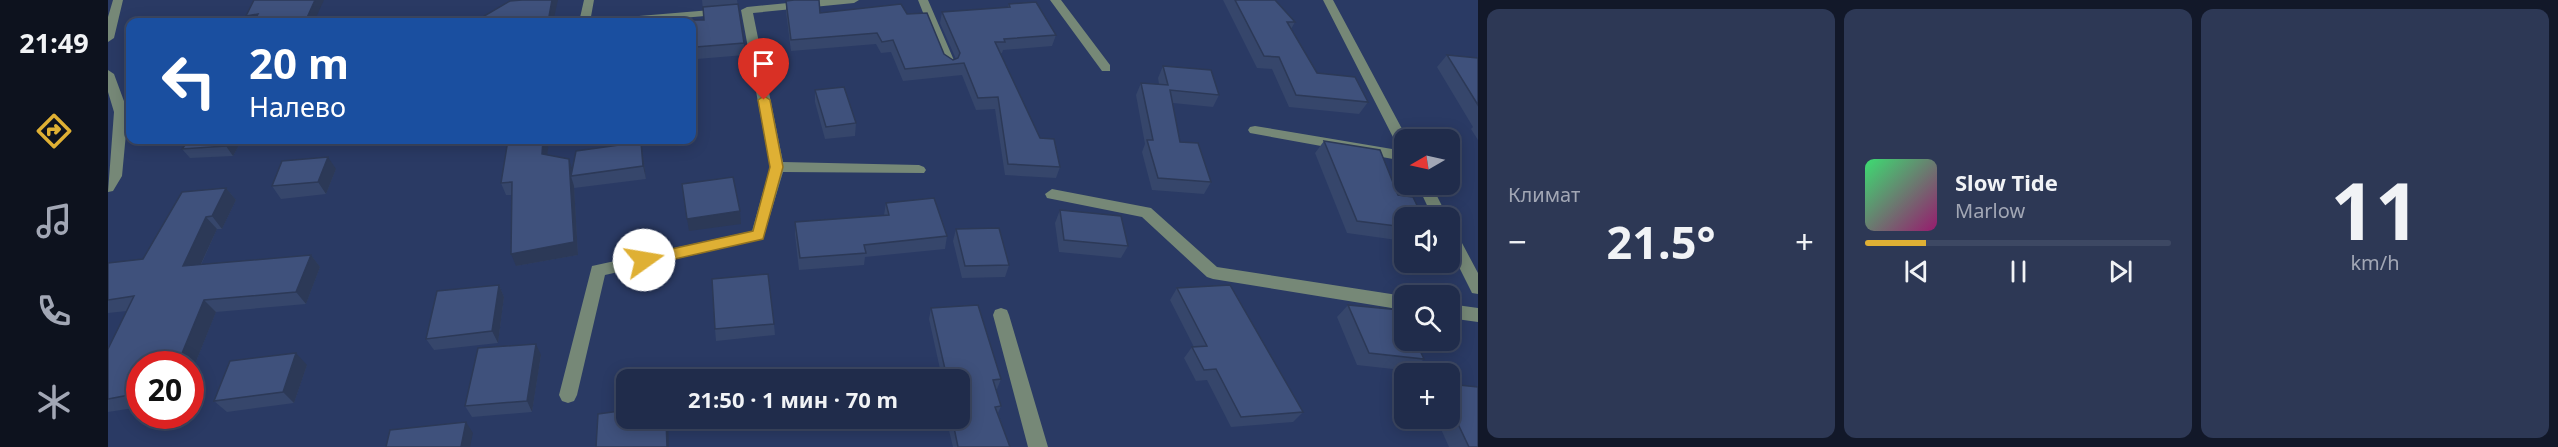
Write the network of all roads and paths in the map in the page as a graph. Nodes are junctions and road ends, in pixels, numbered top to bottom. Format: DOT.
graph roads {
  1 [pos="118,0"];
  2 [pos="590,0"];
  3 [pos="851,0"];
  4 [pos="923,0"];
  5 [pos="1055,0"];
  6 [pos="1328,0"];
  7 [pos="772,4"];
  8 [pos="747,10"];
  9 [pos="586,18"];
  10 [pos="651,18"];
  11 [pos="108,38"];
  12 [pos="950,65"];
  13 [pos="1106,68"];
  14 [pos="108,74"];
  15 [pos="1395,129"];
  16 [pos="1254,130"];
  17 [pos="1394,154"];
  18 [pos="777,167"];
  19 [pos="919,170"];
  20 [pos="110,180"];
  21 [pos="1052,194"];
  22 [pos="1460,253"];
  23 [pos="1478,288"];
  24 [pos="1394,301"];
  25 [pos="1460,313"];
  26 [pos="1001,315"];
  27 [pos="1478,315"];
  28 [pos="568,394"];
  29 [pos="1038,447"];
  1 -- 11 [label="street"];
  2 -- 9 [label="street"];
  3 -- 7 [label="street"];
  4 -- 12 [label="street"];
  5 -- 13 [label="street"];
  6 -- 15 [label="street"];
  7 -- 8 [label="street"];
  8 -- 10 [label="street"];
  8 -- 18 [label="street"];
  14 -- 20 [label="street"];
  16 -- 17 [label="street"];
  18 -- 19 [label="street"];
  18 -- 28 [label="street"];
  21 -- 24 [label="street"];
  22 -- 23 [label="street"];
  25 -- 27 [label="street"];
  26 -- 29 [label="street"];
}
